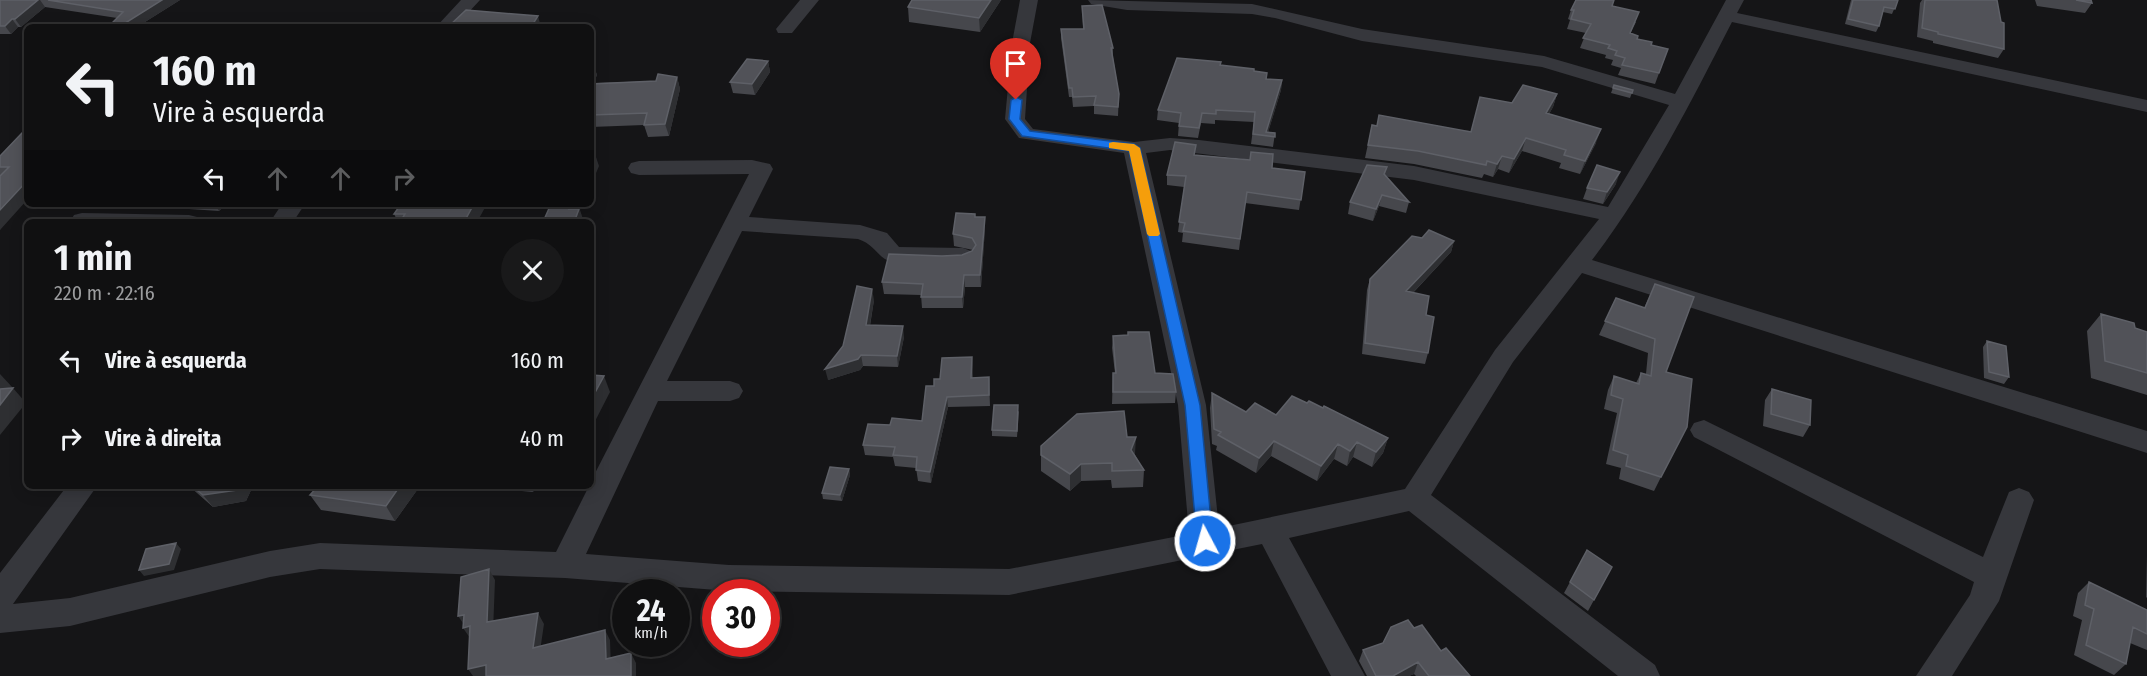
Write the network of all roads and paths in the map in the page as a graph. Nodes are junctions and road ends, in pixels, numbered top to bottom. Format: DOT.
graph roads {
  1 [pos="471,0"];
  2 [pos="810,0"];
  3 [pos="1029,0"];
  4 [pos="1097,0"];
  5 [pos="1731,8"];
  6 [pos="449,24"];
  7 [pos="785,29"];
  8 [pos="1681,102"];
  9 [pos="2147,106"];
  10 [pos="1134,148"];
  11 [pos="639,168"];
  12 [pos="1614,215"];
  13 [pos="735,224"];
  14 [pos="963,256"];
  15 [pos="1576,263"];
  16 [pos="730,391"];
  17 [pos="649,392"];
  18 [pos="1704,430"];
  19 [pos="2147,442"];
  20 [pos="81,489"];
  21 [pos="1414,498"];
  22 [pos="2019,501"];
  23 [pos="1270,530"];
  24 [pos="1205,541"];
  25 [pos="565,566"];
  26 [pos="1992,576"];
  27 [pos="0,597"];
  28 [pos="0,619"];
  29 [pos="1348,676"];
  30 [pos="1643,676"];
  31 [pos="1933,676"];
  1 -- 6 [label="street"];
  2 -- 7 [label="street"];
  3 -- 10 [label="street"];
  4 -- 8 [label="street"];
  5 -- 8 [label="street"];
  5 -- 9 [label="street"];
  8 -- 12 [label="street"];
  10 -- 12 [label="street"];
  10 -- 24 [label="street"];
  11 -- 13 [label="street"];
  12 -- 15 [label="street"];
  13 -- 14 [label="street"];
  13 -- 17 [label="street"];
  15 -- 19 [label="street"];
  15 -- 21 [label="street"];
  16 -- 17 [label="street"];
  17 -- 25 [label="street"];
  18 -- 26 [label="street"];
  20 -- 27 [label="street"];
  21 -- 23 [label="street"];
  21 -- 30 [label="street"];
  22 -- 26 [label="street"];
  23 -- 24 [label="street"];
  23 -- 29 [label="street"];
  24 -- 25 [label="street"];
  25 -- 28 [label="street"];
  26 -- 31 [label="street"];
}
